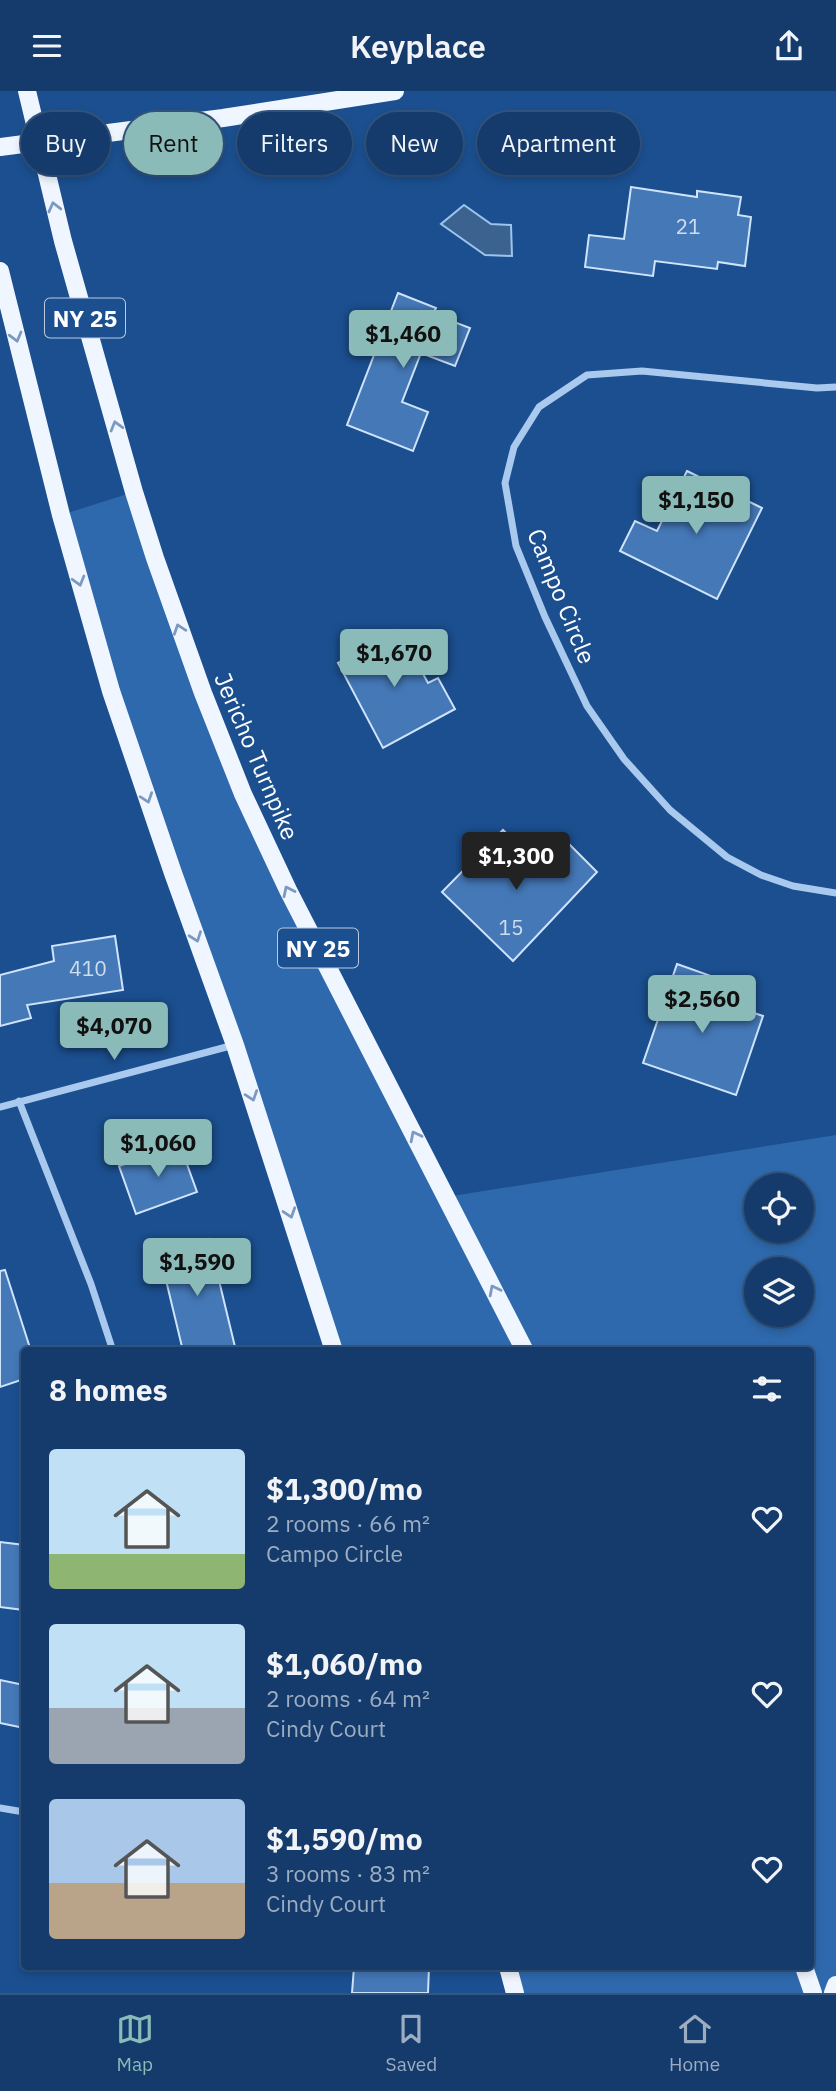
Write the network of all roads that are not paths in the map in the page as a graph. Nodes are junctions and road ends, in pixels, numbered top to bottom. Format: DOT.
graph roads {
  1 [pos="27,91"];
  2 [pos="395,91"];
  3 [pos="32,112"];
  4 [pos="110,133"];
  5 [pos="21,144"];
  6 [pos="0,147"];
  7 [pos="46,175"];
  8 [pos="0,271"];
  9 [pos="836,387"];
  10 [pos="836,893"];
  11 [pos="235,1045"];
  12 [pos="19,1101"];
  13 [pos="0,1107"];
  14 [pos="112,1347"];
  15 [pos="333,1347"];
  16 [pos="523,1347"];
  17 [pos="0,1808"];
  18 [pos="21,1812"];
  19 [pos="509,1970"];
  20 [pos="805,1970"];
  21 [pos="836,1985"];
  22 [pos="515,1993"];
  23 [pos="813,1993"];
  24 [pos="833,1993"];
  1 -- 3 [label="main road, NY 25"];
  2 -- 4 [label="main road"];
  5 -- 6 [label="main road"];
  16 -- 7 [label="main road, Jericho Turnpike / NY 25, one-way"];
  8 -- 11 [label="main road, NY 25, one-way"];
  9 -- 10 [label="street, Campo Circle"];
  11 -- 12 [label="street"];
  11 -- 15 [label="main road, NY 25, one-way"];
  12 -- 13 [label="street"];
  12 -- 14 [label="street"];
  17 -- 18 [label="street"];
  19 -- 22 [label="main road"];
  20 -- 23 [label="main road"];
  21 -- 24 [label="main road"];
}
